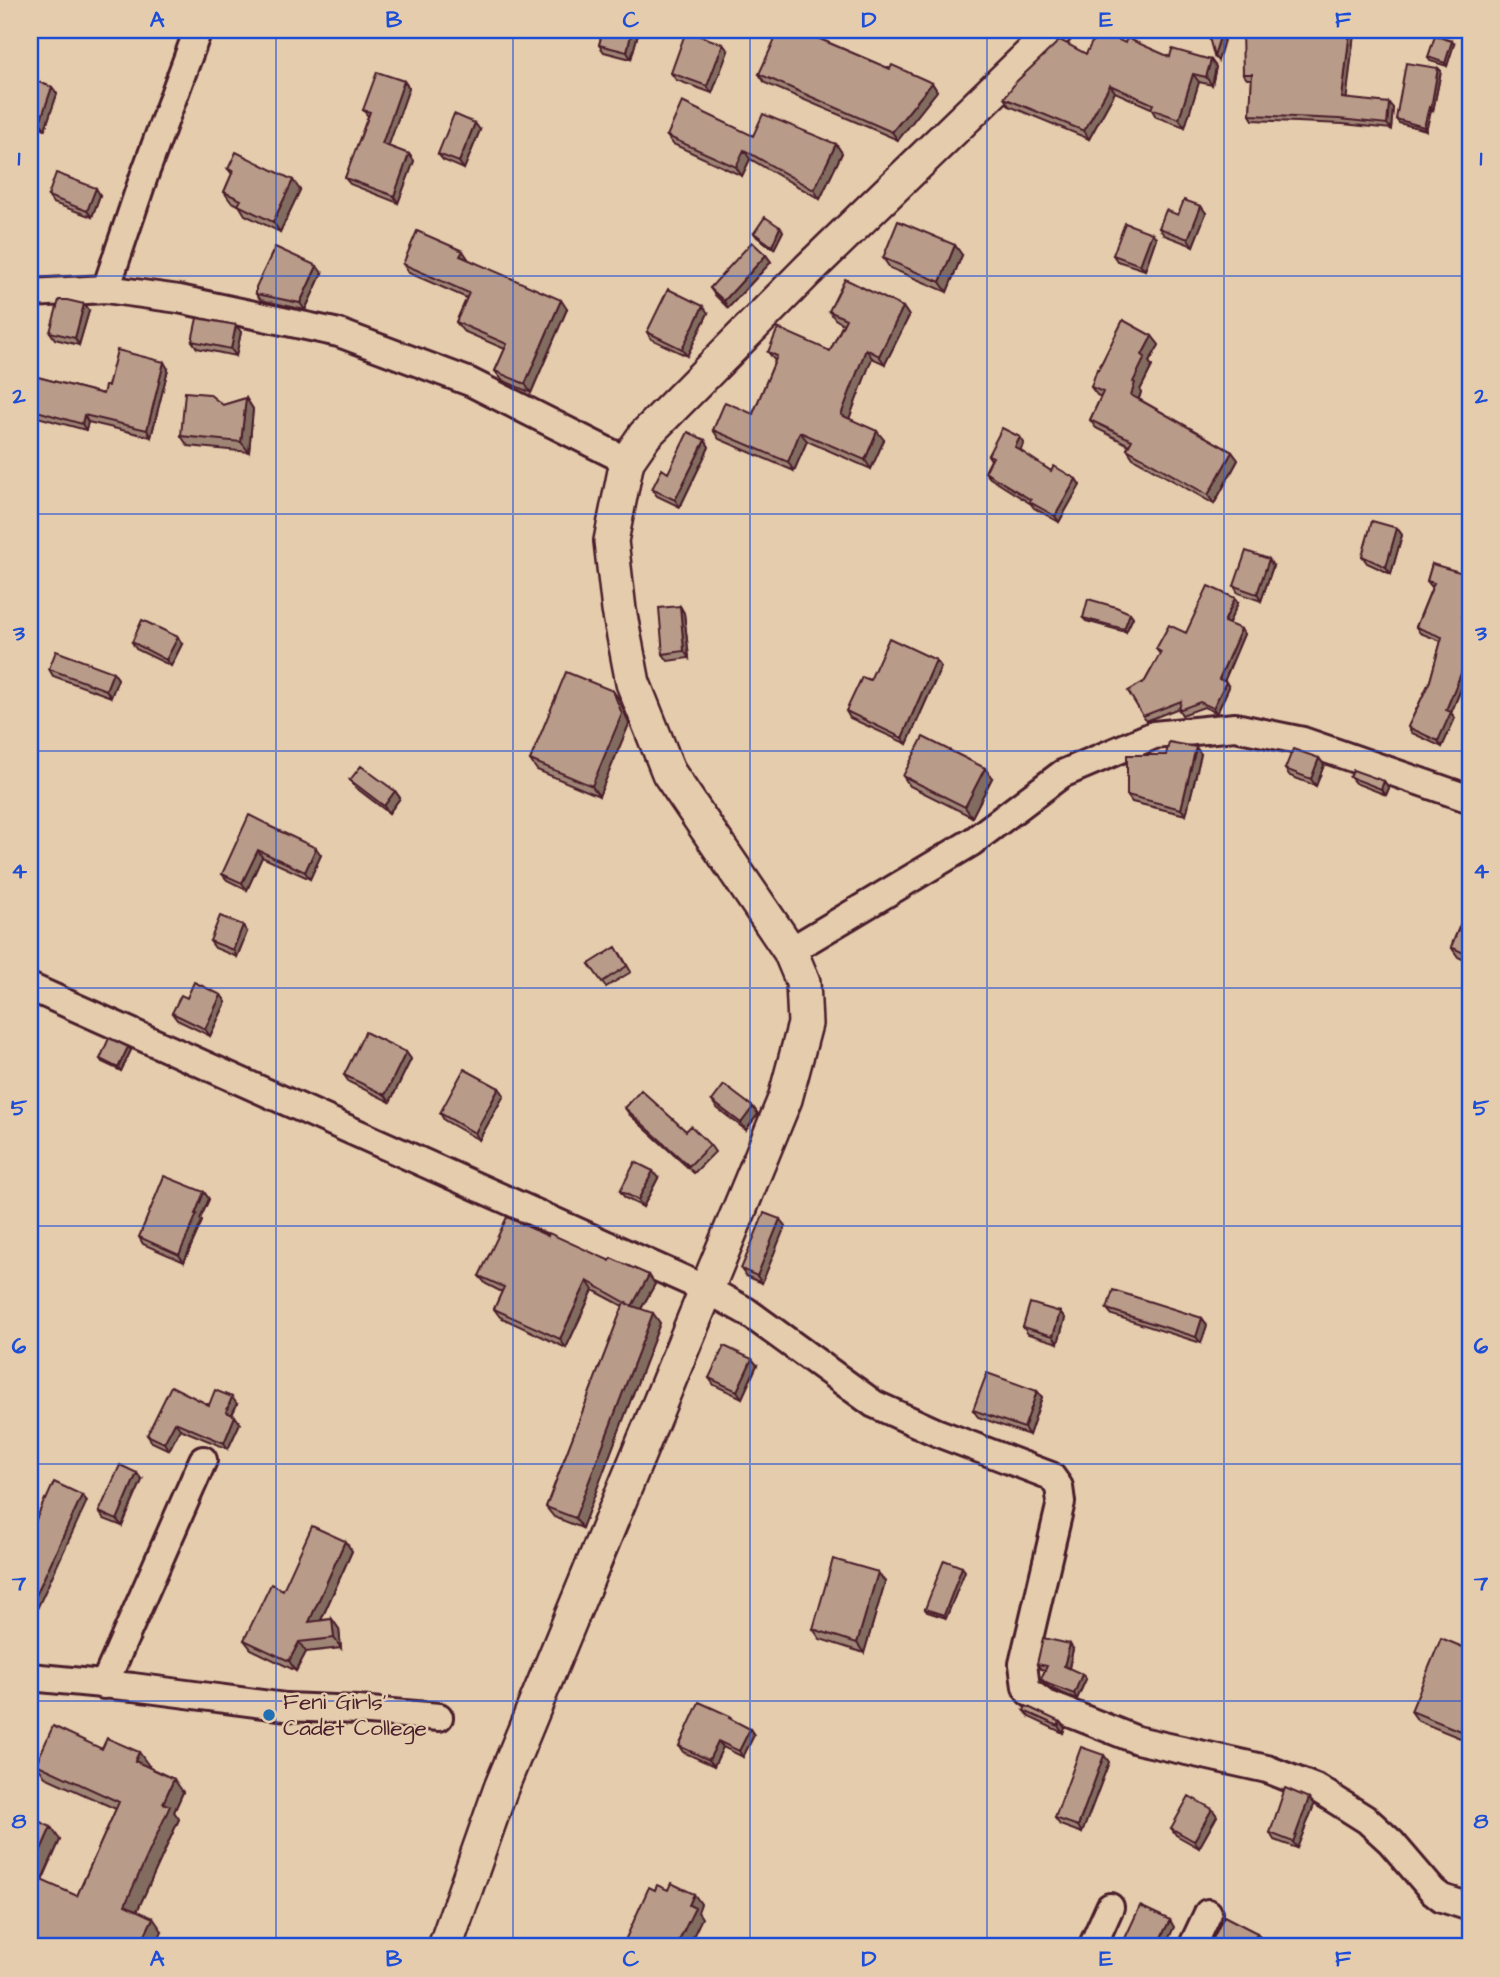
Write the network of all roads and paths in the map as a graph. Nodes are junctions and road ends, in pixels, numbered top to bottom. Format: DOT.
graph roads {
  1 [pos="198,30"];
  2 [pos="1056,30"];
  3 [pos="106,289"];
  4 [pos="30,293"];
  5 [pos="626,461"];
  6 [pos="1470,800"];
  7 [pos="790,951"];
  8 [pos="30,987"];
  9 [pos="708,1290"];
  10 [pos="203,1460"];
  11 [pos="30,1677"];
  12 [pos="104,1685"];
  13 [pos="439,1717"];
  14 [pos="1110,1907"];
  15 [pos="1470,1907"];
  16 [pos="1208,1913"];
  17 [pos="445,1947"];
  18 [pos="1092,1947"];
  19 [pos="1192,1947"];
  1 -- 3 [label="street"];
  2 -- 5 [label="main road"];
  3 -- 4 [label="street"];
  3 -- 5 [label="street"];
  5 -- 7 [label="main road"];
  6 -- 7 [label="street"];
  7 -- 9 [label="main road"];
  8 -- 9 [label="street"];
  9 -- 15 [label="street"];
  9 -- 17 [label="main road"];
  10 -- 12 [label="street"];
  11 -- 12 [label="street"];
  12 -- 13 [label="street"];
  14 -- 18 [label="street"];
  16 -- 19 [label="street"];
}
